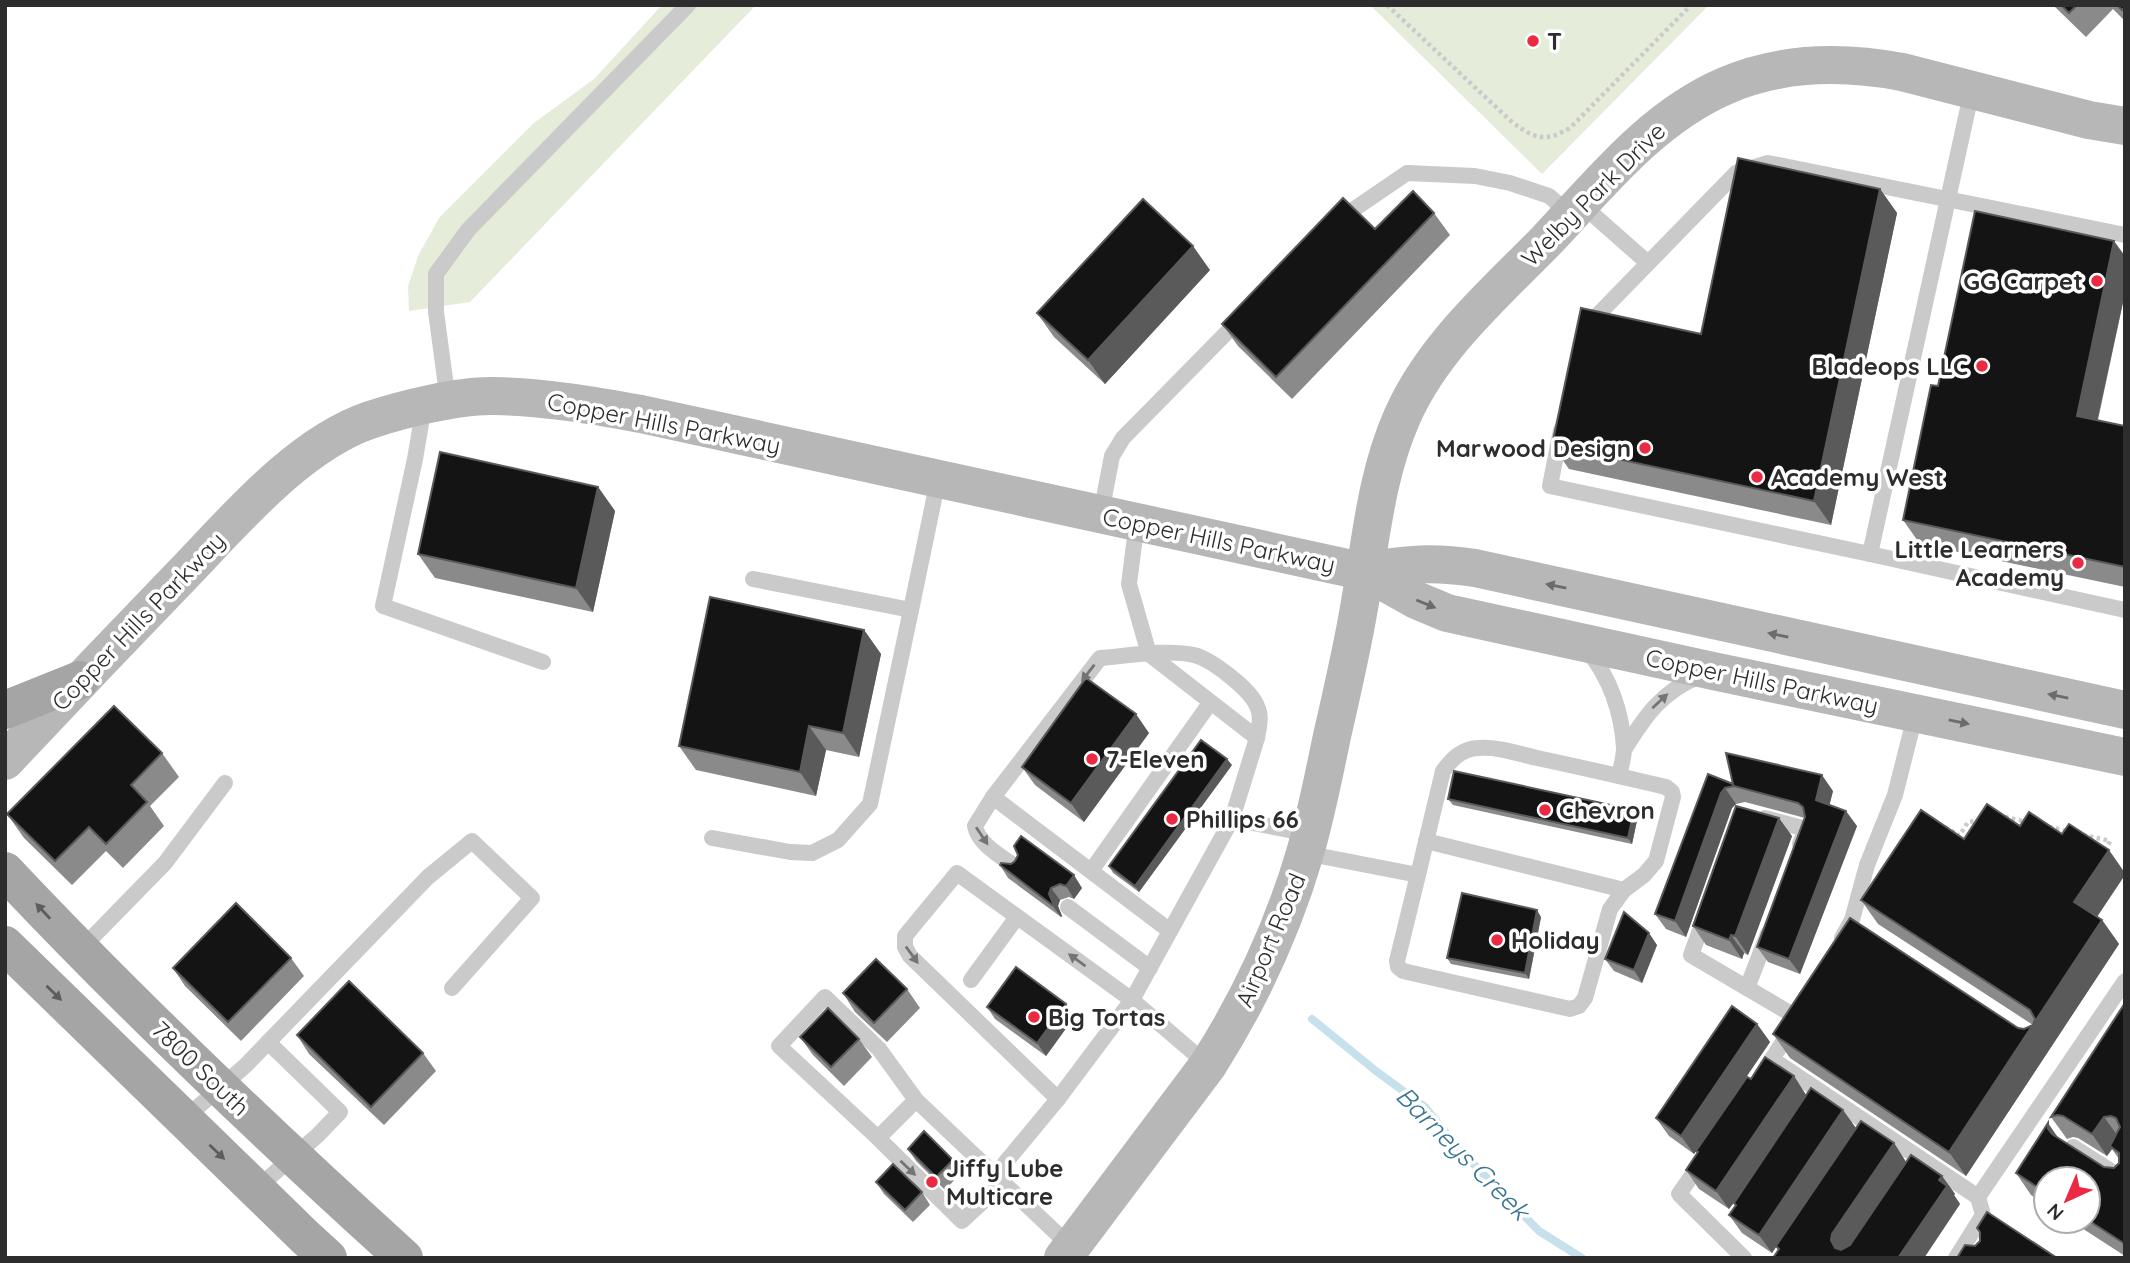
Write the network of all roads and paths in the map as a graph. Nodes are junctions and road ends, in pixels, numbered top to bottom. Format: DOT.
graph roads {
  1 [pos="688,5"];
  2 [pos="1387,5"];
  3 [pos="1691,5"];
  4 [pos="1972,90"];
  5 [pos="2125,126"];
  6 [pos="1948,200"];
  7 [pos="1576,209"];
  8 [pos="1328,232"];
  9 [pos="2125,235"];
  10 [pos="1647,263"];
  11 [pos="1253,306"];
  12 [pos="1579,342"];
  13 [pos="436,404"];
  14 [pos="1563,421"];
  15 [pos="938,480"];
  16 [pos="1119,517"];
  17 [pos="1870,554"];
  18 [pos="1366,572"];
  19 [pos="753,579"];
  20 [pos="911,610"];
  21 [pos="2125,610"];
  22 [pos="1581,642"];
  23 [pos="1149,654"];
  24 [pos="542,662"];
  25 [pos="1713,671"];
  26 [pos="80,680"];
  27 [pos="1210,703"];
  28 [pos="5,710"];
  29 [pos="2125,710"];
  30 [pos="1916,712"];
  31 [pos="1257,738"];
  32 [pos="1624,750"];
  33 [pos="2125,757"];
  34 [pos="5,761"];
  35 [pos="1619,776"];
  36 [pos="225,783"];
  37 [pos="993,797"];
  38 [pos="1755,816"];
  39 [pos="2001,817"];
  40 [pos="1232,818"];
  41 [pos="1990,818"];
  42 [pos="2043,825"];
  43 [pos="2024,830"];
  44 [pos="2070,832"];
  45 [pos="1933,834"];
  46 [pos="1959,835"];
  47 [pos="712,838"];
  48 [pos="2065,839"];
  49 [pos="1426,841"];
  50 [pos="1308,844"];
  51 [pos="1953,845"];
  52 [pos="1797,853"];
  53 [pos="2101,858"];
  54 [pos="1016,867"];
  55 [pos="5,871"];
  56 [pos="1091,871"];
  57 [pos="1419,875"];
  58 [pos="1623,890"];
  59 [pos="1709,903"];
  60 [pos="1068,907"];
  61 [pos="1774,915"];
  62 [pos="1017,917"];
  63 [pos="1170,931"];
  64 [pos="5,945"];
  65 [pos="80,950"];
  66 [pos="1832,957"];
  67 [pos="1150,968"];
  68 [pos="971,980"];
  69 [pos="2125,981"];
  70 [pos="452,988"];
  71 [pos="1748,988"];
  72 [pos="1132,1000"];
  73 [pos="268,1042"];
  74 [pos="1208,1065"];
  75 [pos="220,1087"];
  76 [pos="1058,1099"];
  77 [pos="916,1100"];
  78 [pos="184,1119"];
  79 [pos="878,1138"];
  80 [pos="2073,1147"];
  81 [pos="1710,1149"];
  82 [pos="293,1156"];
  83 [pos="1000,1179"];
  84 [pos="2125,1180"];
  85 [pos="256,1189"];
  86 [pos="1978,1197"];
  87 [pos="1966,1251"];
  88 [pos="1067,1252"];
  89 [pos="328,1258"];
  90 [pos="404,1258"];
  91 [pos="1744,1258"];
  1 -- 13 [label="lane"];
  2 -- 3 [label="path"];
  4 -- 5 [label="main road, Welby Park Drive"];
  4 -- 6 [label="lane"];
  4 -- 7 [label="main road, Welby Park Drive"];
  6 -- 9 [label="lane"];
  6 -- 10 [label="lane"];
  6 -- 17 [label="lane"];
  7 -- 8 [label="lane"];
  7 -- 10 [label="lane"];
  7 -- 18 [label="main road, Welby Park Drive"];
  10 -- 12 [label="lane"];
  11 -- 16 [label="lane"];
  13 -- 15 [label="main road, Copper Hills Parkway"];
  13 -- 24 [label="lane"];
  13 -- 26 [label="main road, Copper Hills Parkway"];
  14 -- 17 [label="lane"];
  15 -- 16 [label="main road, Copper Hills Parkway"];
  15 -- 20 [label="lane"];
  16 -- 18 [label="main road, Copper Hills Parkway"];
  16 -- 23 [label="lane"];
  17 -- 21 [label="lane"];
  18 -- 22 [label="main road, Copper Hills Parkway, one-way"];
  29 -- 18 [label="main road, Copper Hills Parkway, one-way"];
  18 -- 50 [label="main road, Airport Road"];
  19 -- 20 [label="lane"];
  20 -- 47 [label="lane"];
  22 -- 25 [label="main road, Copper Hills Parkway"];
  22 -- 32 [label="lane"];
  23 -- 27 [label="lane"];
  23 -- 31 [label="lane"];
  23 -- 37 [label="lane, one-way"];
  25 -- 30 [label="main road, Copper Hills Parkway"];
  32 -- 25 [label="lane, one-way"];
  26 -- 28 [label="main road"];
  26 -- 34 [label="main road, Copper Hills Parkway"];
  27 -- 31 [label="lane"];
  27 -- 56 [label="lane"];
  30 -- 33 [label="main road, Copper Hills Parkway, one-way"];
  30 -- 66 [label="lane"];
  31 -- 40 [label="lane"];
  32 -- 35 [label="lane"];
  35 -- 49 [label="lane"];
  35 -- 58 [label="lane"];
  36 -- 65 [label="lane"];
  37 -- 54 [label="lane, one-way"];
  37 -- 56 [label="lane"];
  38 -- 52 [label="lane"];
  39 -- 43 [label="path"];
  40 -- 50 [label="lane"];
  40 -- 63 [label="lane"];
  41 -- 46 [label="path"];
  42 -- 44 [label="path"];
  44 -- 48 [label="path"];
  44 -- 53 [label="path"];
  45 -- 46 [label="path"];
  46 -- 51 [label="path"];
  49 -- 57 [label="lane"];
  49 -- 58 [label="lane"];
  50 -- 57 [label="lane"];
  50 -- 74 [label="main road, Airport Road"];
  65 -- 55 [label="main road, 7800 South, one-way"];
  56 -- 63 [label="lane"];
  57 -- 58 [label="lane"];
  59 -- 71 [label="lane"];
  60 -- 67 [label="lane"];
  61 -- 71 [label="lane"];
  62 -- 68 [label="lane"];
  72 -- 62 [label="lane, one-way"];
  62 -- 76 [label="lane, one-way"];
  63 -- 67 [label="lane"];
  64 -- 78 [label="main road, 7800 South, one-way"];
  65 -- 75 [label="main road, 7800 South"];
  67 -- 72 [label="lane"];
  69 -- 86 [label="lane"];
  70 -- 73 [label="lane"];
  71 -- 86 [label="lane"];
  72 -- 74 [label="lane"];
  72 -- 76 [label="lane"];
  73 -- 75 [label="lane"];
  73 -- 82 [label="lane"];
  74 -- 88 [label="main road, Airport Road"];
  75 -- 78 [label="lane"];
  75 -- 82 [label="main road, 7800 South"];
  76 -- 83 [label="lane"];
  77 -- 79 [label="lane"];
  77 -- 79 [label="lane"];
  77 -- 83 [label="lane"];
  78 -- 85 [label="main road, 7800 South, one-way"];
  79 -- 83 [label="lane, one-way"];
  80 -- 84 [label="lane"];
  81 -- 91 [label="lane"];
  82 -- 85 [label="lane"];
  82 -- 90 [label="main road, 7800 South"];
  83 -- 88 [label="lane"];
  85 -- 89 [label="main road, 7800 South"];
  86 -- 87 [label="lane"];
}
